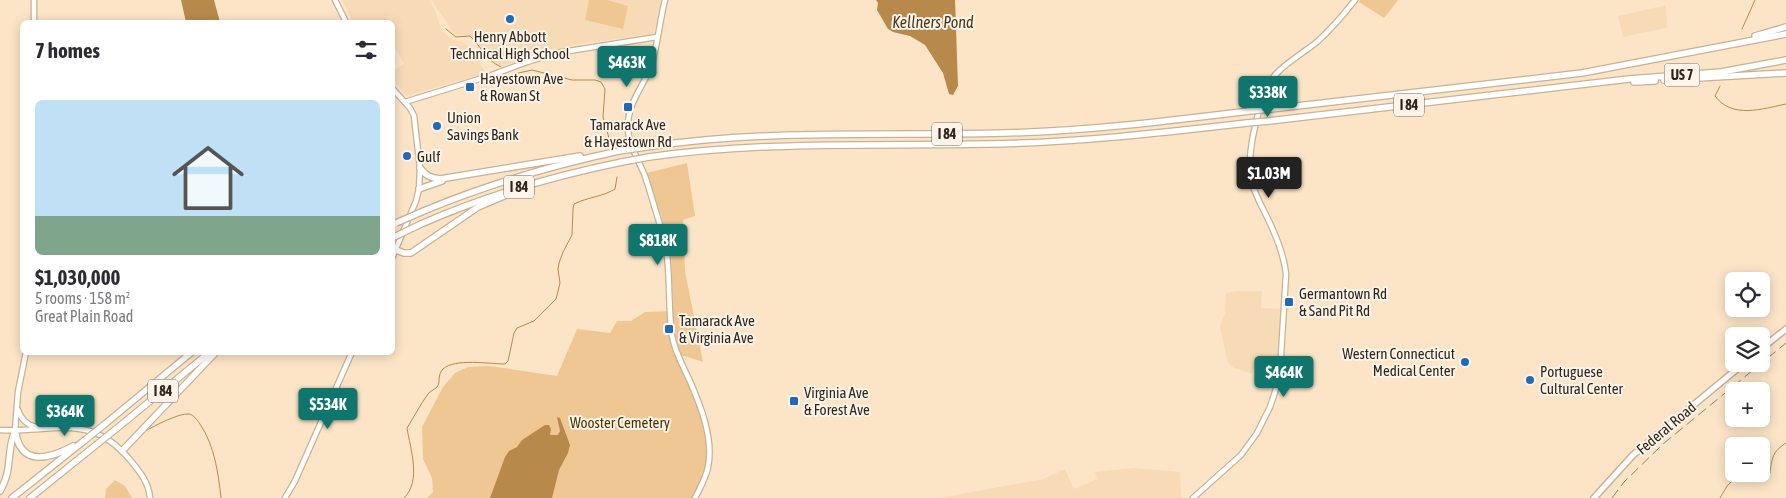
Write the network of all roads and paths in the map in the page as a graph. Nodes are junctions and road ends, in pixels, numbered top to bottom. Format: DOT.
graph roads {
  1 [pos="34,0"];
  2 [pos="335,0"];
  3 [pos="665,0"];
  4 [pos="1355,0"];
  5 [pos="34,20"];
  6 [pos="345,20"];
  7 [pos="1786,28"];
  8 [pos="1786,34"];
  9 [pos="657,37"];
  10 [pos="1697,50"];
  11 [pos="1786,60"];
  12 [pos="1786,74"];
  13 [pos="1576,85"];
  14 [pos="395,91"];
  15 [pos="405,102"];
  16 [pos="607,154"];
  17 [pos="420,168"];
  18 [pos="567,174"];
  19 [pos="456,177"];
  20 [pos="419,189"];
  21 [pos="395,224"];
  22 [pos="395,237"];
  23 [pos="396,250"];
  24 [pos="1786,329"];
  25 [pos="1770,342"];
  26 [pos="26,355"];
  27 [pos="188,355"];
  28 [pos="206,355"];
  29 [pos="213,355"];
  30 [pos="351,355"];
  31 [pos="1733,372"];
  32 [pos="17,406"];
  33 [pos="44,429"];
  34 [pos="0,430"];
  35 [pos="16,431"];
  36 [pos="85,440"];
  37 [pos="122,450"];
  38 [pos="0,491"];
  39 [pos="12,498"];
  40 [pos="30,498"];
  41 [pos="150,498"];
  42 [pos="285,498"];
  43 [pos="695,498"];
  44 [pos="1193,498"];
  45 [pos="1594,498"];
  1 -- 5 [label="main road"];
  2 -- 6 [label="main road"];
  3 -- 9 [label="main road"];
  4 -- 44 [label="main road"];
  7 -- 10 [label="highway, US 7"];
  8 -- 10 [label="highway, I 84"];
  9 -- 15 [label="main road"];
  9 -- 43 [label="main road"];
  10 -- 16 [label="highway, I 84, bridge"];
  11 -- 13 [label="highway, US 7"];
  12 -- 13 [label="highway, I 84"];
  13 -- 18 [label="highway, I 84, bridge"];
  14 -- 15 [label="main road"];
  15 -- 17 [label="main road"];
  16 -- 19 [label="highway"];
  16 -- 21 [label="highway, I 84, bridge"];
  17 -- 19 [label="highway"];
  17 -- 20 [label="main road"];
  18 -- 22 [label="highway, I 84, bridge"];
  18 -- 23 [label="highway"];
  19 -- 20 [label="highway"];
  20 -- 23 [label="main road"];
  24 -- 25 [label="main road"];
  26 -- 32 [label="main road"];
  27 -- 36 [label="highway, I 84, bridge"];
  28 -- 40 [label="highway, I 84, bridge"];
  29 -- 37 [label="highway"];
  30 -- 42 [label="main road"];
  31 -- 45 [label="main road, Federal Road"];
  32 -- 33 [label="main road"];
  32 -- 35 [label="main road"];
  33 -- 35 [label="main road"];
  33 -- 37 [label="main road"];
  34 -- 35 [label="main road"];
  35 -- 36 [label="highway"];
  35 -- 38 [label="highway"];
  36 -- 39 [label="highway, I 84"];
  37 -- 41 [label="main road"];
}
